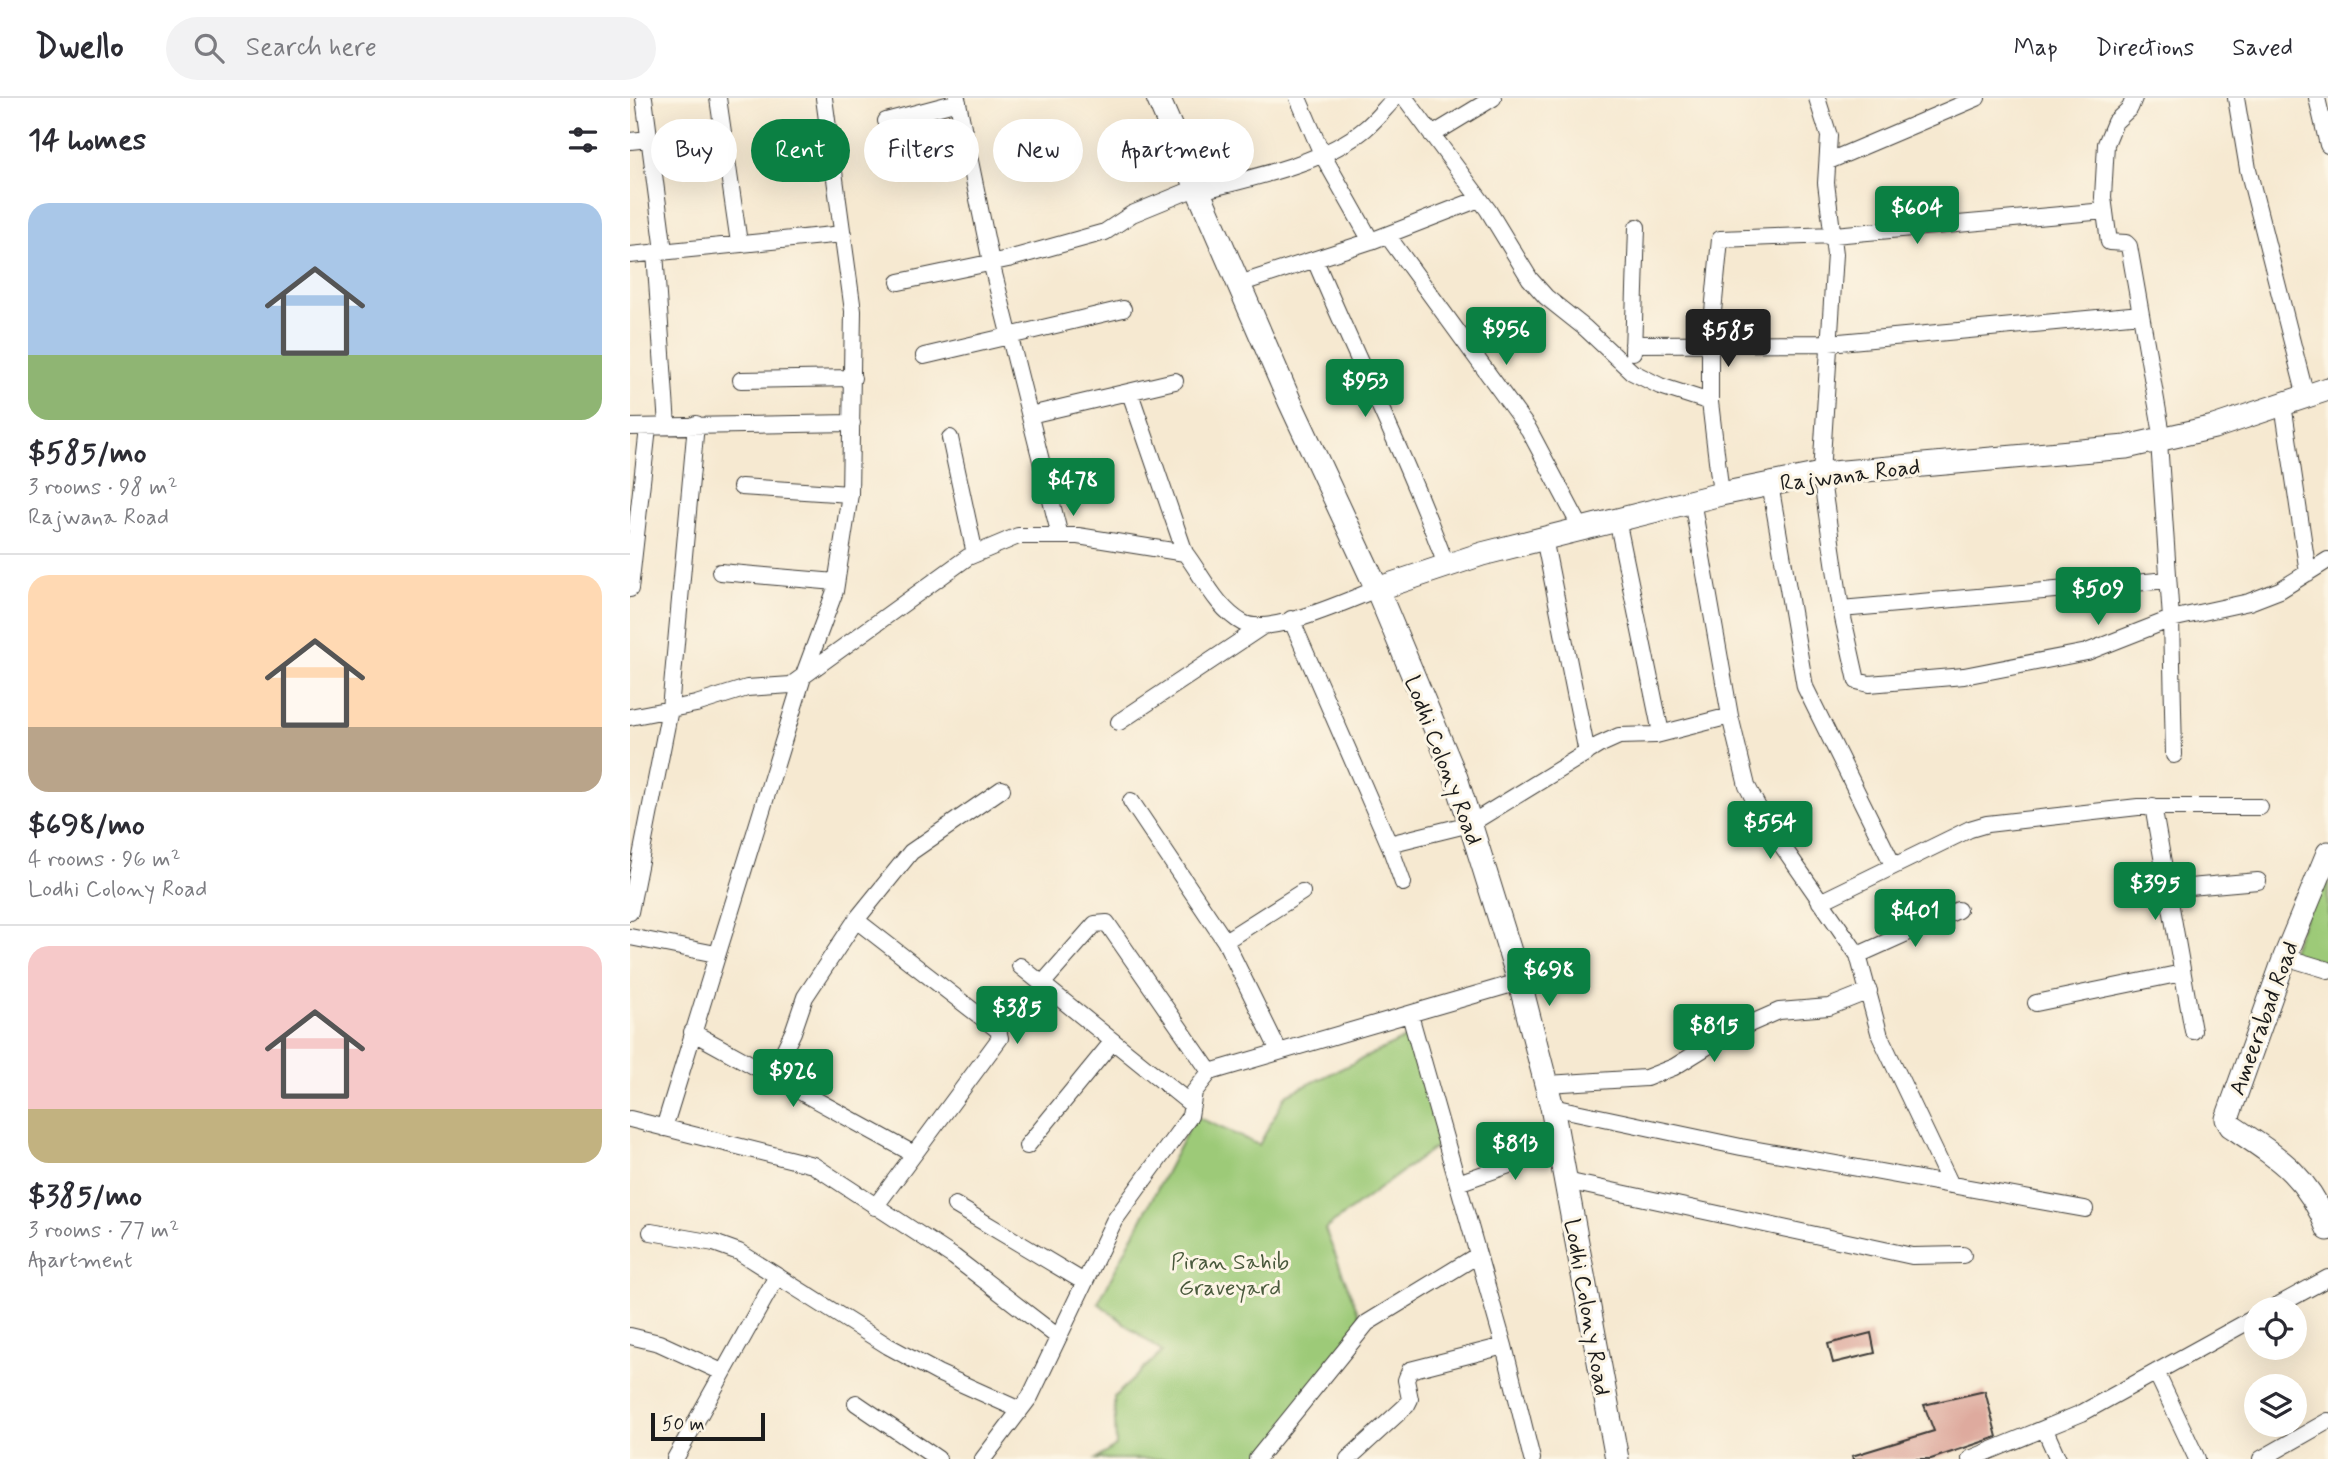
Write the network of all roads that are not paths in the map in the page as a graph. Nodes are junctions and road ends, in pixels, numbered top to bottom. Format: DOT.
graph roads {
  1 [pos="643,98"];
  2 [pos="718,98"];
  3 [pos="824,98"];
  4 [pos="1158,98"];
  5 [pos="1298,98"];
  6 [pos="1395,98"];
  7 [pos="1405,98"];
  8 [pos="1493,98"];
  9 [pos="1817,98"];
  10 [pos="1977,98"];
  11 [pos="2134,98"];
  12 [pos="2236,98"];
  13 [pos="2318,98"];
  14 [pos="958,100"];
  15 [pos="893,119"];
  16 [pos="1432,135"];
  17 [pos="649,139"];
  18 [pos="630,141"];
  19 [pos="2328,145"];
  20 [pos="1322,153"];
  21 [pos="1829,161"];
  22 [pos="1199,189"];
  23 [pos="1479,199"];
  24 [pos="2105,211"];
  25 [pos="1637,226"];
  26 [pos="843,234"];
  27 [pos="1387,235"];
  28 [pos="1834,235"];
  29 [pos="1371,241"];
  30 [pos="739,243"];
  31 [pos="660,252"];
  32 [pos="630,255"];
  33 [pos="1315,260"];
  34 [pos="992,262"];
  35 [pos="899,282"];
  36 [pos="1239,284"];
  37 [pos="1123,309"];
  38 [pos="2141,314"];
  39 [pos="1010,338"];
  40 [pos="1710,342"];
  41 [pos="1829,343"];
  42 [pos="1633,344"];
  43 [pos="924,356"];
  44 [pos="1632,372"];
  45 [pos="853,378"];
  46 [pos="741,380"];
  47 [pos="1175,381"];
  48 [pos="1130,393"];
  49 [pos="2317,393"];
  50 [pos="1710,402"];
  51 [pos="2283,404"];
  52 [pos="1030,415"];
  53 [pos="852,423"];
  54 [pos="696,424"];
  55 [pos="667,426"];
  56 [pos="630,427"];
  57 [pos="648,428"];
  58 [pos="950,439"];
  59 [pos="2161,441"];
  60 [pos="1821,474"];
  61 [pos="1770,484"];
  62 [pos="741,487"];
  63 [pos="850,494"];
  64 [pos="1721,494"];
  65 [pos="1692,500"];
  66 [pos="1616,519"];
  67 [pos="1581,528"];
  68 [pos="1060,536"];
  69 [pos="1544,538"];
  70 [pos="1185,552"];
  71 [pos="975,554"];
  72 [pos="2328,560"];
  73 [pos="1446,565"];
  74 [pos="720,572"];
  75 [pos="2308,573"];
  76 [pos="2168,580"];
  77 [pos="836,582"];
  78 [pos="630,589"];
  79 [pos="1377,589"];
  80 [pos="1842,609"];
  81 [pos="1291,619"];
  82 [pos="2171,619"];
  83 [pos="1263,626"];
  84 [pos="803,677"];
  85 [pos="670,709"];
  86 [pos="630,716"];
  87 [pos="1730,716"];
  88 [pos="1119,722"];
  89 [pos="1661,733"];
  90 [pos="1587,753"];
  91 [pos="2174,755"];
  92 [pos="1002,789"];
  93 [pos="1130,802"];
  94 [pos="2153,807"];
  95 [pos="2260,807"];
  96 [pos="1470,824"];
  97 [pos="1389,844"];
  98 [pos="2328,853"];
  99 [pos="1893,865"];
  100 [pos="2258,881"];
  101 [pos="1403,883"];
  102 [pos="2167,888"];
  103 [pos="1302,892"];
  104 [pos="1820,902"];
  105 [pos="1958,910"];
  106 [pos="630,912"];
  107 [pos="856,920"];
  108 [pos="630,937"];
  109 [pos="1225,941"];
  110 [pos="716,954"];
  111 [pos="1858,955"];
  112 [pos="2285,957"];
  113 [pos="1020,966"];
  114 [pos="2328,970"];
  115 [pos="2182,973"];
  116 [pos="1519,982"];
  117 [pos="1042,984"];
  118 [pos="1869,991"];
  119 [pos="2036,1003"];
  120 [pos="1410,1015"];
  121 [pos="2193,1031"];
  122 [pos="692,1032"];
  123 [pos="1113,1041"];
  124 [pos="1279,1051"];
  125 [pos="1210,1072"];
  126 [pos="771,1077"];
  127 [pos="1547,1084"];
  128 [pos="1192,1105"];
  129 [pos="1552,1107"];
  130 [pos="630,1119"];
  131 [pos="664,1128"];
  132 [pos="1027,1146"];
  133 [pos="1560,1147"];
  134 [pos="912,1153"];
  135 [pos="1566,1181"];
  136 [pos="1458,1183"];
  137 [pos="1951,1185"];
  138 [pos="955,1205"];
  139 [pos="875,1207"];
  140 [pos="2085,1209"];
  141 [pos="2328,1229"];
  142 [pos="651,1232"];
  143 [pos="1478,1255"];
  144 [pos="1963,1255"];
  145 [pos="776,1276"];
  146 [pos="2328,1278"];
  147 [pos="1084,1282"];
  148 [pos="2293,1297"];
  149 [pos="2244,1324"];
  150 [pos="630,1336"];
  151 [pos="1058,1337"];
  152 [pos="1504,1346"];
  153 [pos="722,1372"];
  154 [pos="2156,1372"];
  155 [pos="856,1403"];
  156 [pos="1020,1410"];
  157 [pos="2328,1421"];
  158 [pos="2045,1430"];
  159 [pos="675,1459"];
  160 [pos="938,1459"];
  161 [pos="983,1459"];
  162 [pos="1256,1459"];
  163 [pos="1348,1459"];
  164 [pos="1532,1459"];
  165 [pos="1617,1459"];
  166 [pos="1970,1459"];
  167 [pos="2058,1459"];
  168 [pos="2197,1459"];
  169 [pos="2261,1459"];
  1 -- 17 [label="street"];
  2 -- 30 [label="street"];
  3 -- 26 [label="street"];
  4 -- 22 [label="main road, Lodhi Colony Road"];
  5 -- 20 [label="street"];
  6 -- 20 [label="street"];
  7 -- 16 [label="street"];
  8 -- 16 [label="street"];
  9 -- 21 [label="street"];
  10 -- 21 [label="street"];
  11 -- 24 [label="street"];
  12 -- 49 [label="street"];
  13 -- 19 [label="street"];
  14 -- 15 [label="street"];
  14 -- 34 [label="street"];
  16 -- 23 [label="street"];
  17 -- 18 [label="street"];
  17 -- 31 [label="street"];
  20 -- 22 [label="street"];
  20 -- 29 [label="street"];
  21 -- 28 [label="street"];
  22 -- 34 [label="street"];
  22 -- 36 [label="main road, Lodhi Colony Road"];
  23 -- 27 [label="street"];
  23 -- 44 [label="street"];
  24 -- 28 [label="street"];
  24 -- 38 [label="street"];
  25 -- 42 [label="street"];
  26 -- 30 [label="street"];
  26 -- 45 [label="street"];
  27 -- 29 [label="street"];
  27 -- 67 [label="street"];
  28 -- 40 [label="street"];
  28 -- 41 [label="street"];
  29 -- 33 [label="street"];
  30 -- 31 [label="street"];
  31 -- 32 [label="street"];
  31 -- 55 [label="street"];
  33 -- 36 [label="street"];
  33 -- 73 [label="street"];
  34 -- 35 [label="street"];
  34 -- 39 [label="street"];
  36 -- 79 [label="main road, Lodhi Colony Road"];
  37 -- 39 [label="street"];
  38 -- 41 [label="street"];
  38 -- 59 [label="street"];
  39 -- 43 [label="street"];
  39 -- 52 [label="street"];
  40 -- 41 [label="street"];
  40 -- 42 [label="street"];
  40 -- 50 [label="street"];
  41 -- 60 [label="street"];
  42 -- 44 [label="street"];
  44 -- 50 [label="street"];
  45 -- 46 [label="street"];
  45 -- 53 [label="street"];
  47 -- 48 [label="street"];
  48 -- 52 [label="street"];
  48 -- 70 [label="street"];
  49 -- 51 [label="main road, Rajwana Road"];
  50 -- 64 [label="street"];
  51 -- 59 [label="main road, Rajwana Road"];
  51 -- 75 [label="street"];
  52 -- 68 [label="street"];
  53 -- 54 [label="street"];
  53 -- 63 [label="street"];
  54 -- 55 [label="street"];
  54 -- 85 [label="street"];
  55 -- 57 [label="street"];
  56 -- 57 [label="street"];
  57 -- 78 [label="street"];
  58 -- 71 [label="street"];
  59 -- 60 [label="main road, Rajwana Road"];
  59 -- 76 [label="street"];
  60 -- 61 [label="main road, Rajwana Road"];
  60 -- 80 [label="street"];
  61 -- 64 [label="main road, Rajwana Road"];
  61 -- 99 [label="street"];
  62 -- 63 [label="street"];
  63 -- 77 [label="street"];
  64 -- 65 [label="main road, Rajwana Road"];
  65 -- 66 [label="main road, Rajwana Road"];
  65 -- 87 [label="street"];
  66 -- 67 [label="main road, Rajwana Road"];
  66 -- 89 [label="street"];
  67 -- 69 [label="main road, Rajwana Road"];
  68 -- 70 [label="street"];
  68 -- 71 [label="street"];
  69 -- 73 [label="main road, Rajwana Road"];
  69 -- 90 [label="street"];
  70 -- 83 [label="street"];
  71 -- 84 [label="street"];
  72 -- 75 [label="street"];
  73 -- 79 [label="main road, Rajwana Road"];
  74 -- 77 [label="street"];
  75 -- 82 [label="street"];
  76 -- 80 [label="street"];
  76 -- 82 [label="street"];
  77 -- 84 [label="street"];
  79 -- 81 [label="street"];
  79 -- 96 [label="main road, Lodhi Colony Road"];
  80 -- 82 [label="street"];
  81 -- 83 [label="street"];
  81 -- 97 [label="street"];
  82 -- 91 [label="street"];
  83 -- 88 [label="street"];
  84 -- 85 [label="street"];
  84 -- 110 [label="street"];
  85 -- 86 [label="street"];
  85 -- 106 [label="street"];
  87 -- 89 [label="street"];
  87 -- 104 [label="street"];
  89 -- 90 [label="street"];
  90 -- 96 [label="street"];
  92 -- 107 [label="street"];
  93 -- 109 [label="street"];
  94 -- 95 [label="street"];
  94 -- 99 [label="street"];
  94 -- 102 [label="street"];
  96 -- 97 [label="street"];
  96 -- 116 [label="main road, Lodhi Colony Road"];
  97 -- 101 [label="street"];
  98 -- 112 [label="main road, Ameerabad Road"];
  99 -- 104 [label="street"];
  100 -- 102 [label="street"];
  102 -- 115 [label="street"];
  103 -- 109 [label="street"];
  104 -- 111 [label="street"];
  105 -- 111 [label="street"];
  107 -- 126 [label="street"];
  107 -- 134 [label="street"];
  108 -- 110 [label="street"];
  109 -- 124 [label="street"];
  110 -- 122 [label="street"];
  111 -- 118 [label="street"];
  112 -- 114 [label="street"];
  112 -- 141 [label="main road, Ameerabad Road"];
  113 -- 117 [label="street"];
  115 -- 119 [label="street"];
  115 -- 121 [label="street"];
  116 -- 120 [label="street"];
  116 -- 127 [label="main road, Lodhi Colony Road"];
  117 -- 123 [label="street"];
  117 -- 125 [label="street"];
  118 -- 127 [label="street"];
  118 -- 137 [label="street"];
  120 -- 124 [label="street"];
  120 -- 136 [label="street"];
  122 -- 126 [label="street"];
  122 -- 131 [label="street"];
  123 -- 128 [label="street"];
  123 -- 132 [label="street"];
  124 -- 125 [label="street"];
  125 -- 128 [label="street"];
  126 -- 134 [label="street"];
  127 -- 129 [label="main road, Lodhi Colony Road"];
  128 -- 147 [label="street"];
  129 -- 133 [label="main road, Lodhi Colony Road"];
  129 -- 137 [label="street"];
  130 -- 131 [label="street"];
  131 -- 139 [label="street"];
  133 -- 135 [label="main road, Lodhi Colony Road"];
  133 -- 136 [label="street"];
  134 -- 139 [label="street"];
  135 -- 144 [label="street"];
  135 -- 165 [label="main road, Lodhi Colony Road"];
  136 -- 143 [label="street"];
  137 -- 140 [label="street"];
  138 -- 147 [label="street"];
  139 -- 151 [label="street"];
  142 -- 145 [label="street"];
  143 -- 152 [label="street"];
  143 -- 162 [label="street"];
  145 -- 153 [label="street"];
  145 -- 156 [label="street"];
  146 -- 148 [label="street"];
  147 -- 151 [label="street"];
  149 -- 154 [label="street"];
  150 -- 153 [label="street"];
  151 -- 156 [label="street"];
  152 -- 163 [label="street"];
  152 -- 164 [label="street"];
  153 -- 159 [label="street"];
  154 -- 158 [label="street"];
  154 -- 168 [label="street"];
  155 -- 160 [label="street"];
  156 -- 161 [label="street"];
  157 -- 169 [label="street"];
  158 -- 166 [label="street"];
  158 -- 167 [label="street"];
}
